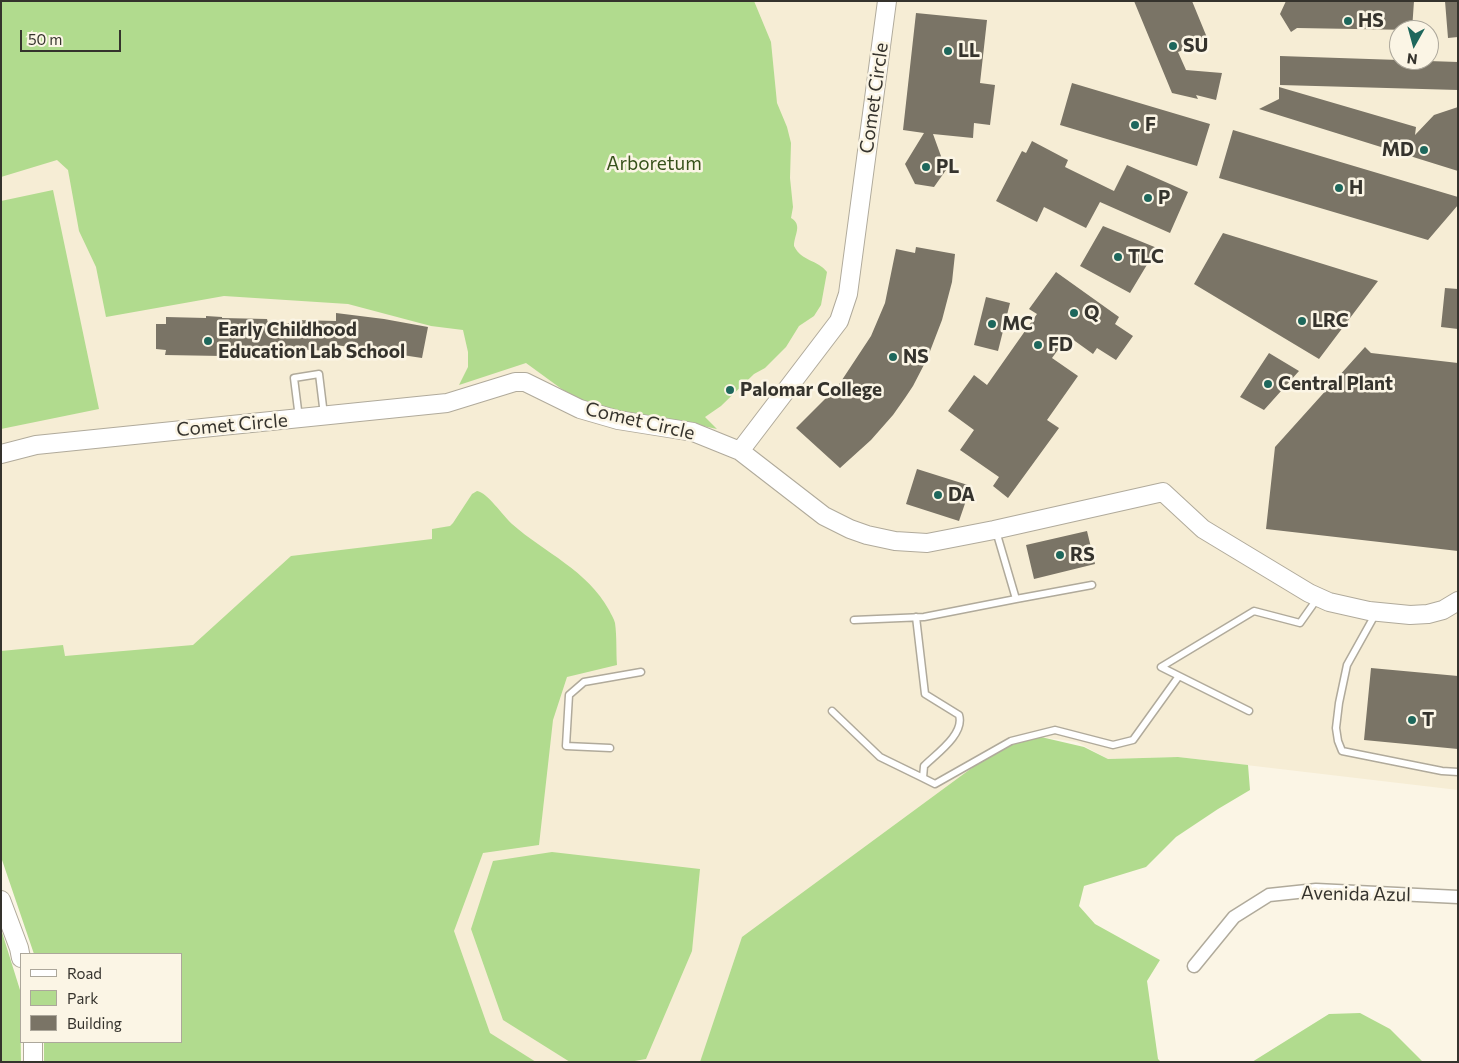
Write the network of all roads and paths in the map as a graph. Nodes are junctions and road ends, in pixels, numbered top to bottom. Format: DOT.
graph roads {
  1 [pos="887,1"];
  2 [pos="324,417"];
  3 [pos="299,419"];
  4 [pos="740,451"];
  5 [pos="1,454"];
  6 [pos="996,530"];
  7 [pos="1092,585"];
  8 [pos="1318,598"];
  9 [pos="1016,599"];
  10 [pos="1458,601"];
  11 [pos="1377,612"];
  12 [pos="916,617"];
  13 [pos="854,620"];
  14 [pos="641,672"];
  15 [pos="1179,676"];
  16 [pos="832,711"];
  17 [pos="1249,712"];
  18 [pos="610,748"];
  19 [pos="1458,772"];
  20 [pos="923,778"];
  21 [pos="1458,897"];
  22 [pos="1,900"];
  23 [pos="20,953"];
  24 [pos="1194,966"];
  25 [pos="33,1043"];
  26 [pos="34,1062"];
  1 -- 4 [label="street, Comet Circle"];
  2 -- 3 [label="street, Comet Circle"];
  2 -- 3 [label="lane"];
  2 -- 4 [label="street, Comet Circle"];
  3 -- 5 [label="street, Comet Circle"];
  4 -- 6 [label="street"];
  6 -- 8 [label="street"];
  6 -- 9 [label="lane"];
  7 -- 9 [label="lane"];
  8 -- 11 [label="street"];
  8 -- 15 [label="lane"];
  9 -- 12 [label="lane"];
  10 -- 11 [label="street"];
  11 -- 19 [label="lane"];
  12 -- 13 [label="lane"];
  12 -- 20 [label="lane"];
  14 -- 18 [label="lane"];
  15 -- 17 [label="lane"];
  15 -- 20 [label="lane"];
  16 -- 20 [label="lane"];
  21 -- 24 [label="street, Avenida Azul"];
  22 -- 23 [label="street"];
  25 -- 26 [label="street"];
}
